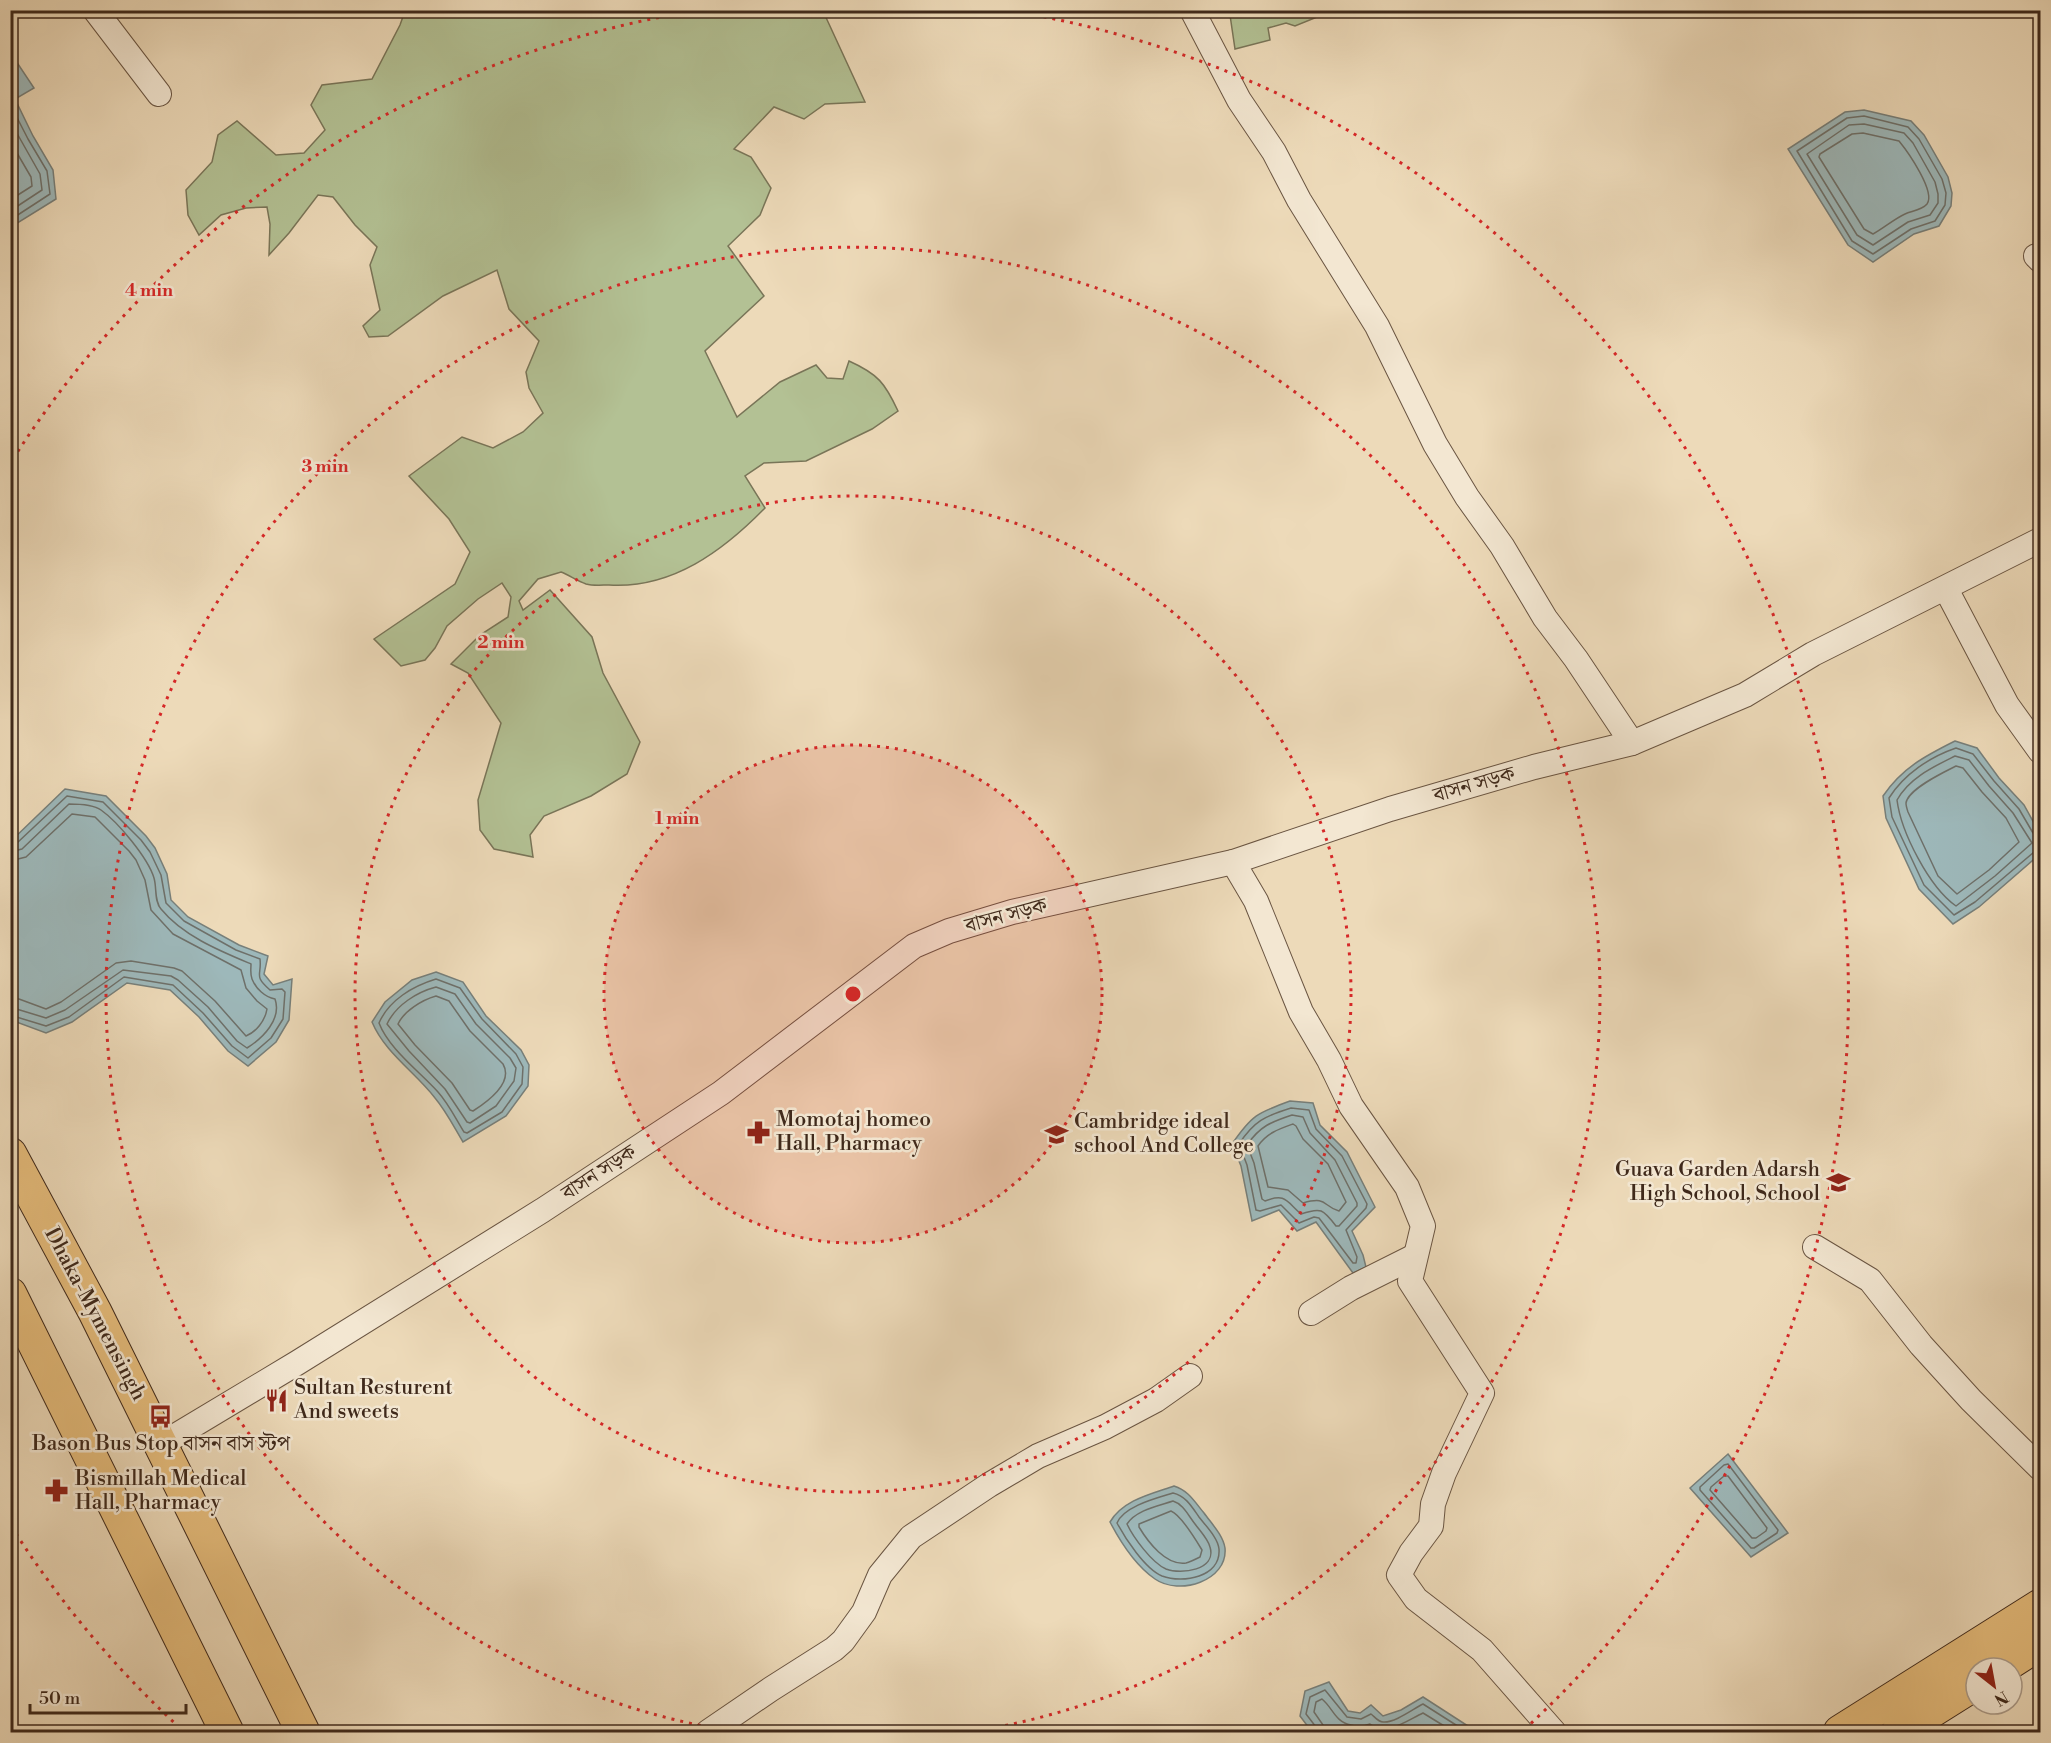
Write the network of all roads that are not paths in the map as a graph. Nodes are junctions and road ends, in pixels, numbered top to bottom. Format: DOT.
graph roads {
  1 [pos="95,10"];
  2 [pos="1192,10"];
  3 [pos="159,94"];
  4 [pos="2040,540"];
  5 [pos="1946,589"];
  6 [pos="1632,743"];
  7 [pos="2040,751"];
  8 [pos="1233,862"];
  9 [pos="10,1154"];
  10 [pos="1815,1246"];
  11 [pos="1415,1256"];
  12 [pos="10,1294"];
  13 [pos="1311,1312"];
  14 [pos="1190,1376"];
  15 [pos="162,1444"];
  16 [pos="2040,1468"];
  17 [pos="2040,1606"];
  18 [pos="2040,1643"];
  19 [pos="2020,1656"];
  20 [pos="1964,1691"];
  21 [pos="227,1732"];
  22 [pos="303,1732"];
  23 [pos="708,1732"];
  24 [pos="1554,1732"];
  25 [pos="1840,1732"];
  26 [pos="1898,1732"];
  1 -- 3 [label="street"];
  2 -- 6 [label="street"];
  4 -- 5 [label="street, বাসন সড়ক"];
  5 -- 6 [label="street, বাসন সড়ক"];
  5 -- 7 [label="street"];
  6 -- 8 [label="street, বাসন সড়ক"];
  8 -- 11 [label="street"];
  8 -- 15 [label="street, বাসন সড়ক"];
  9 -- 15 [label="highway, Dhaka-Mymensingh"];
  10 -- 16 [label="street"];
  11 -- 13 [label="street"];
  11 -- 24 [label="street"];
  12 -- 21 [label="highway"];
  14 -- 23 [label="street"];
  15 -- 22 [label="highway, Dhaka-Mymensingh"];
  17 -- 25 [label="highway"];
  18 -- 19 [label="highway"];
  20 -- 26 [label="highway"];
}
